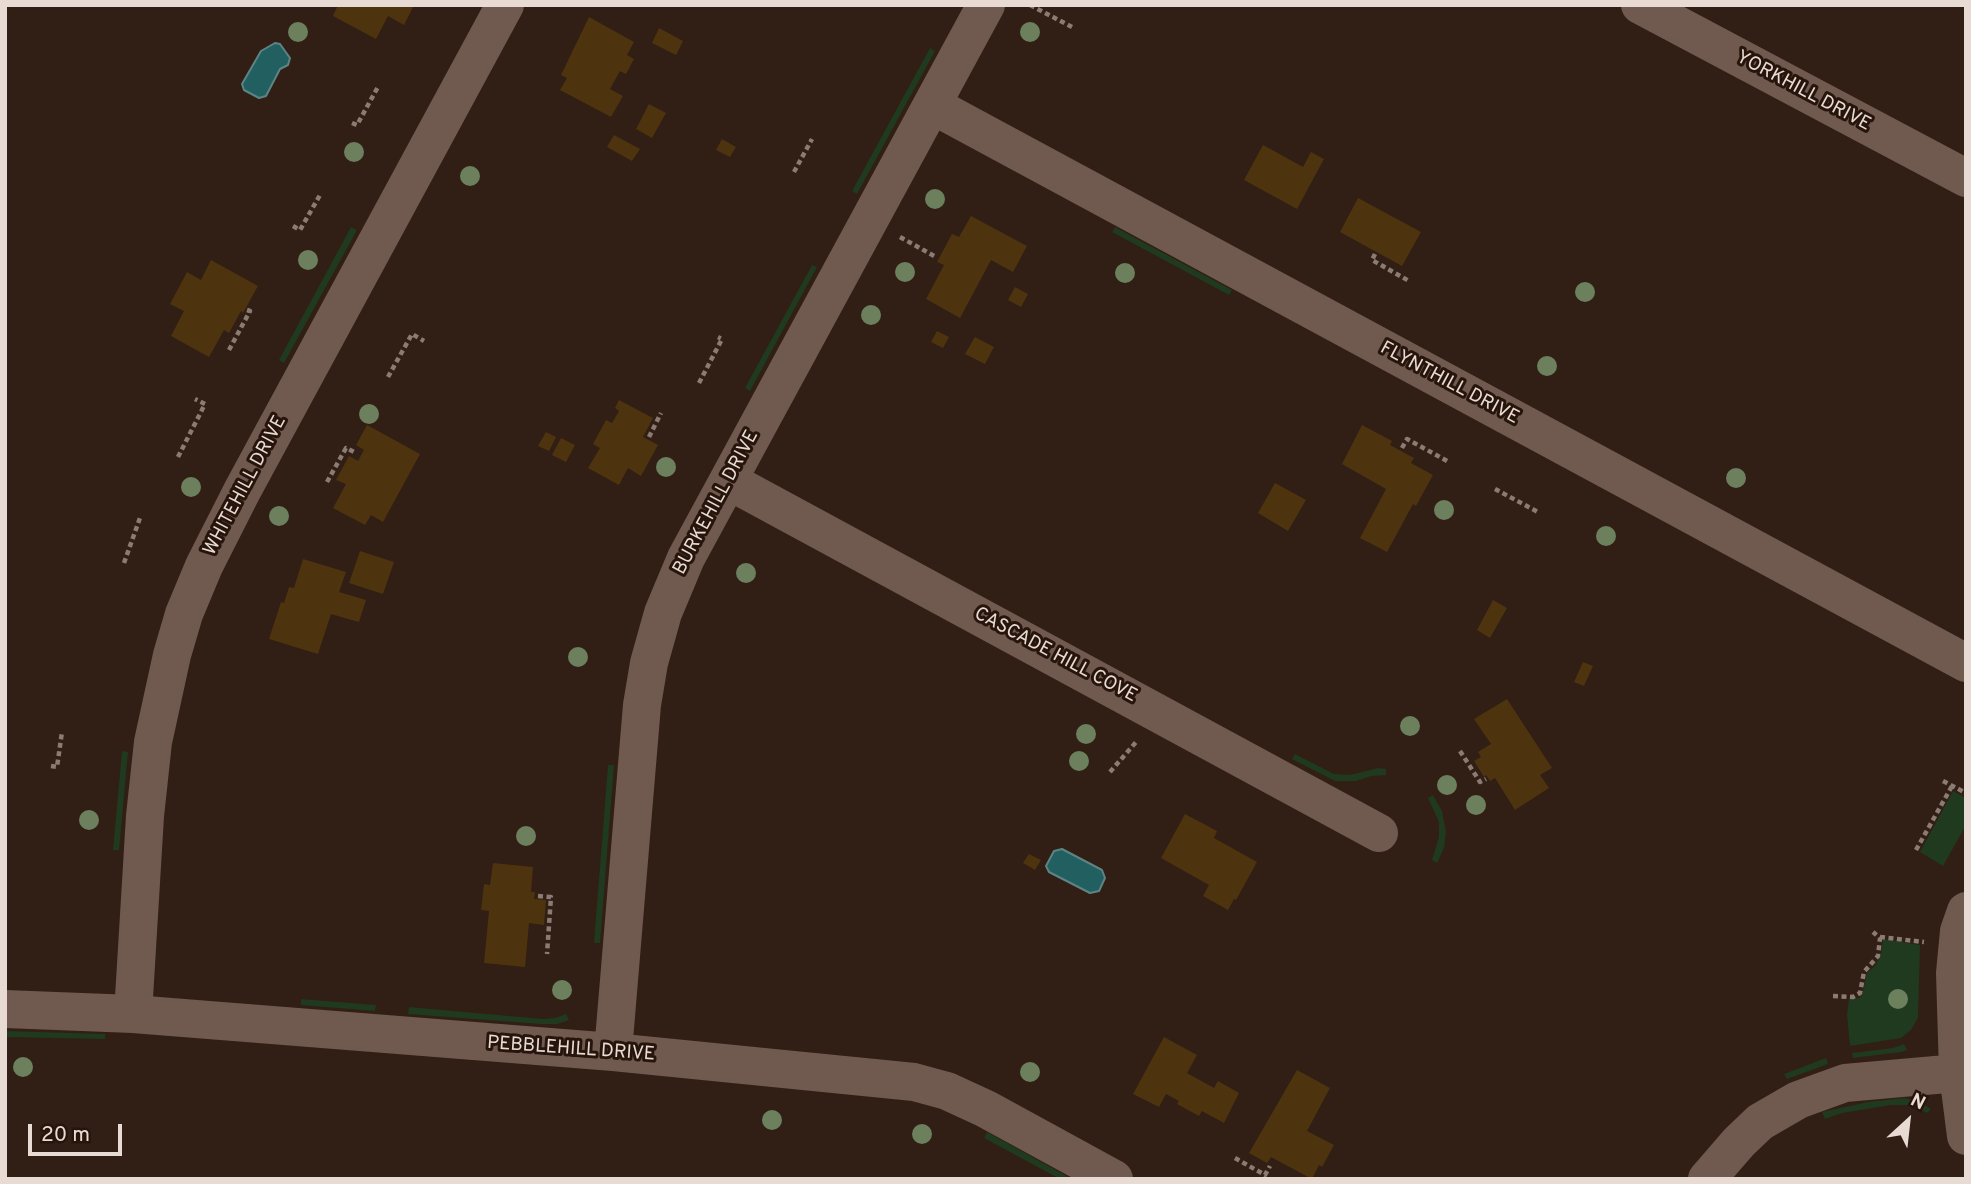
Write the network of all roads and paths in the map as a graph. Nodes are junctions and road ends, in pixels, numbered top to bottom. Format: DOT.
graph roads {
  1 [pos="506,5"];
  2 [pos="986,5"];
  3 [pos="1030,5"];
  4 [pos="1640,5"];
  5 [pos="1072,27"];
  6 [pos="379,85"];
  7 [pos="932,105"];
  8 [pos="352,123"];
  9 [pos="812,139"];
  10 [pos="794,173"];
  11 [pos="1966,178"];
  12 [pos="320,195"];
  13 [pos="293,226"];
  14 [pos="896,235"];
  15 [pos="1375,254"];
  16 [pos="936,257"];
  17 [pos="1409,281"];
  18 [pos="247,310"];
  19 [pos="718,337"];
  20 [pos="424,341"];
  21 [pos="229,350"];
  22 [pos="388,377"];
  23 [pos="699,383"];
  24 [pos="195,399"];
  25 [pos="661,413"];
  26 [pos="649,437"];
  27 [pos="1402,448"];
  28 [pos="356,453"];
  29 [pos="178,457"];
  30 [pos="1449,462"];
  31 [pos="729,481"];
  32 [pos="327,482"];
  33 [pos="1495,489"];
  34 [pos="1538,512"];
  35 [pos="141,515"];
  36 [pos="124,563"];
  37 [pos="1966,663"];
  38 [pos="61,732"];
  39 [pos="1139,737"];
  40 [pos="1460,751"];
  41 [pos="51,766"];
  42 [pos="1110,772"];
  43 [pos="1486,779"];
  44 [pos="1943,781"];
  45 [pos="1952,786"];
  46 [pos="1966,793"];
  47 [pos="1379,833"];
  48 [pos="1916,850"];
  49 [pos="538,896"];
  50 [pos="1966,911"];
  51 [pos="1873,932"];
  52 [pos="1880,936"];
  53 [pos="1925,943"];
  54 [pos="547,954"];
  55 [pos="1833,996"];
  56 [pos="5,1009"];
  57 [pos="133,1014"];
  58 [pos="613,1052"];
  59 [pos="1958,1073"];
  60 [pos="1966,1136"];
  61 [pos="1235,1158"];
  62 [pos="1270,1166"];
  63 [pos="1114,1179"];
  64 [pos="1707,1179"];
  1 -- 57 [label="street, WHITEHILL DRIVE"];
  2 -- 7 [label="street, BURKEHILL DRIVE"];
  3 -- 5 [label="path"];
  4 -- 11 [label="street, YORKHILL DRIVE"];
  6 -- 8 [label="path"];
  7 -- 31 [label="street, BURKEHILL DRIVE"];
  7 -- 37 [label="street, FLYNTHILL DRIVE"];
  9 -- 10 [label="path"];
  12 -- 13 [label="path"];
  14 -- 16 [label="path"];
  15 -- 17 [label="path"];
  18 -- 21 [label="path"];
  19 -- 23 [label="path"];
  20 -- 22 [label="path"];
  24 -- 29 [label="path"];
  25 -- 26 [label="path"];
  27 -- 30 [label="path"];
  28 -- 32 [label="path"];
  31 -- 47 [label="street, CASCADE HILL COVE"];
  31 -- 58 [label="street, BURKEHILL DRIVE"];
  33 -- 34 [label="path"];
  35 -- 36 [label="path"];
  38 -- 41 [label="path"];
  39 -- 42 [label="path"];
  40 -- 43 [label="path"];
  44 -- 45 [label="path"];
  45 -- 46 [label="path"];
  45 -- 48 [label="path"];
  49 -- 54 [label="path"];
  50 -- 59 [label="street"];
  51 -- 52 [label="path"];
  52 -- 53 [label="path"];
  52 -- 55 [label="path"];
  56 -- 57 [label="street, PEBBLEHILL DRIVE"];
  57 -- 58 [label="street, PEBBLEHILL DRIVE"];
  58 -- 63 [label="street, PEBBLEHILL DRIVE"];
  59 -- 60 [label="street"];
  59 -- 64 [label="street"];
  61 -- 62 [label="path"];
}
